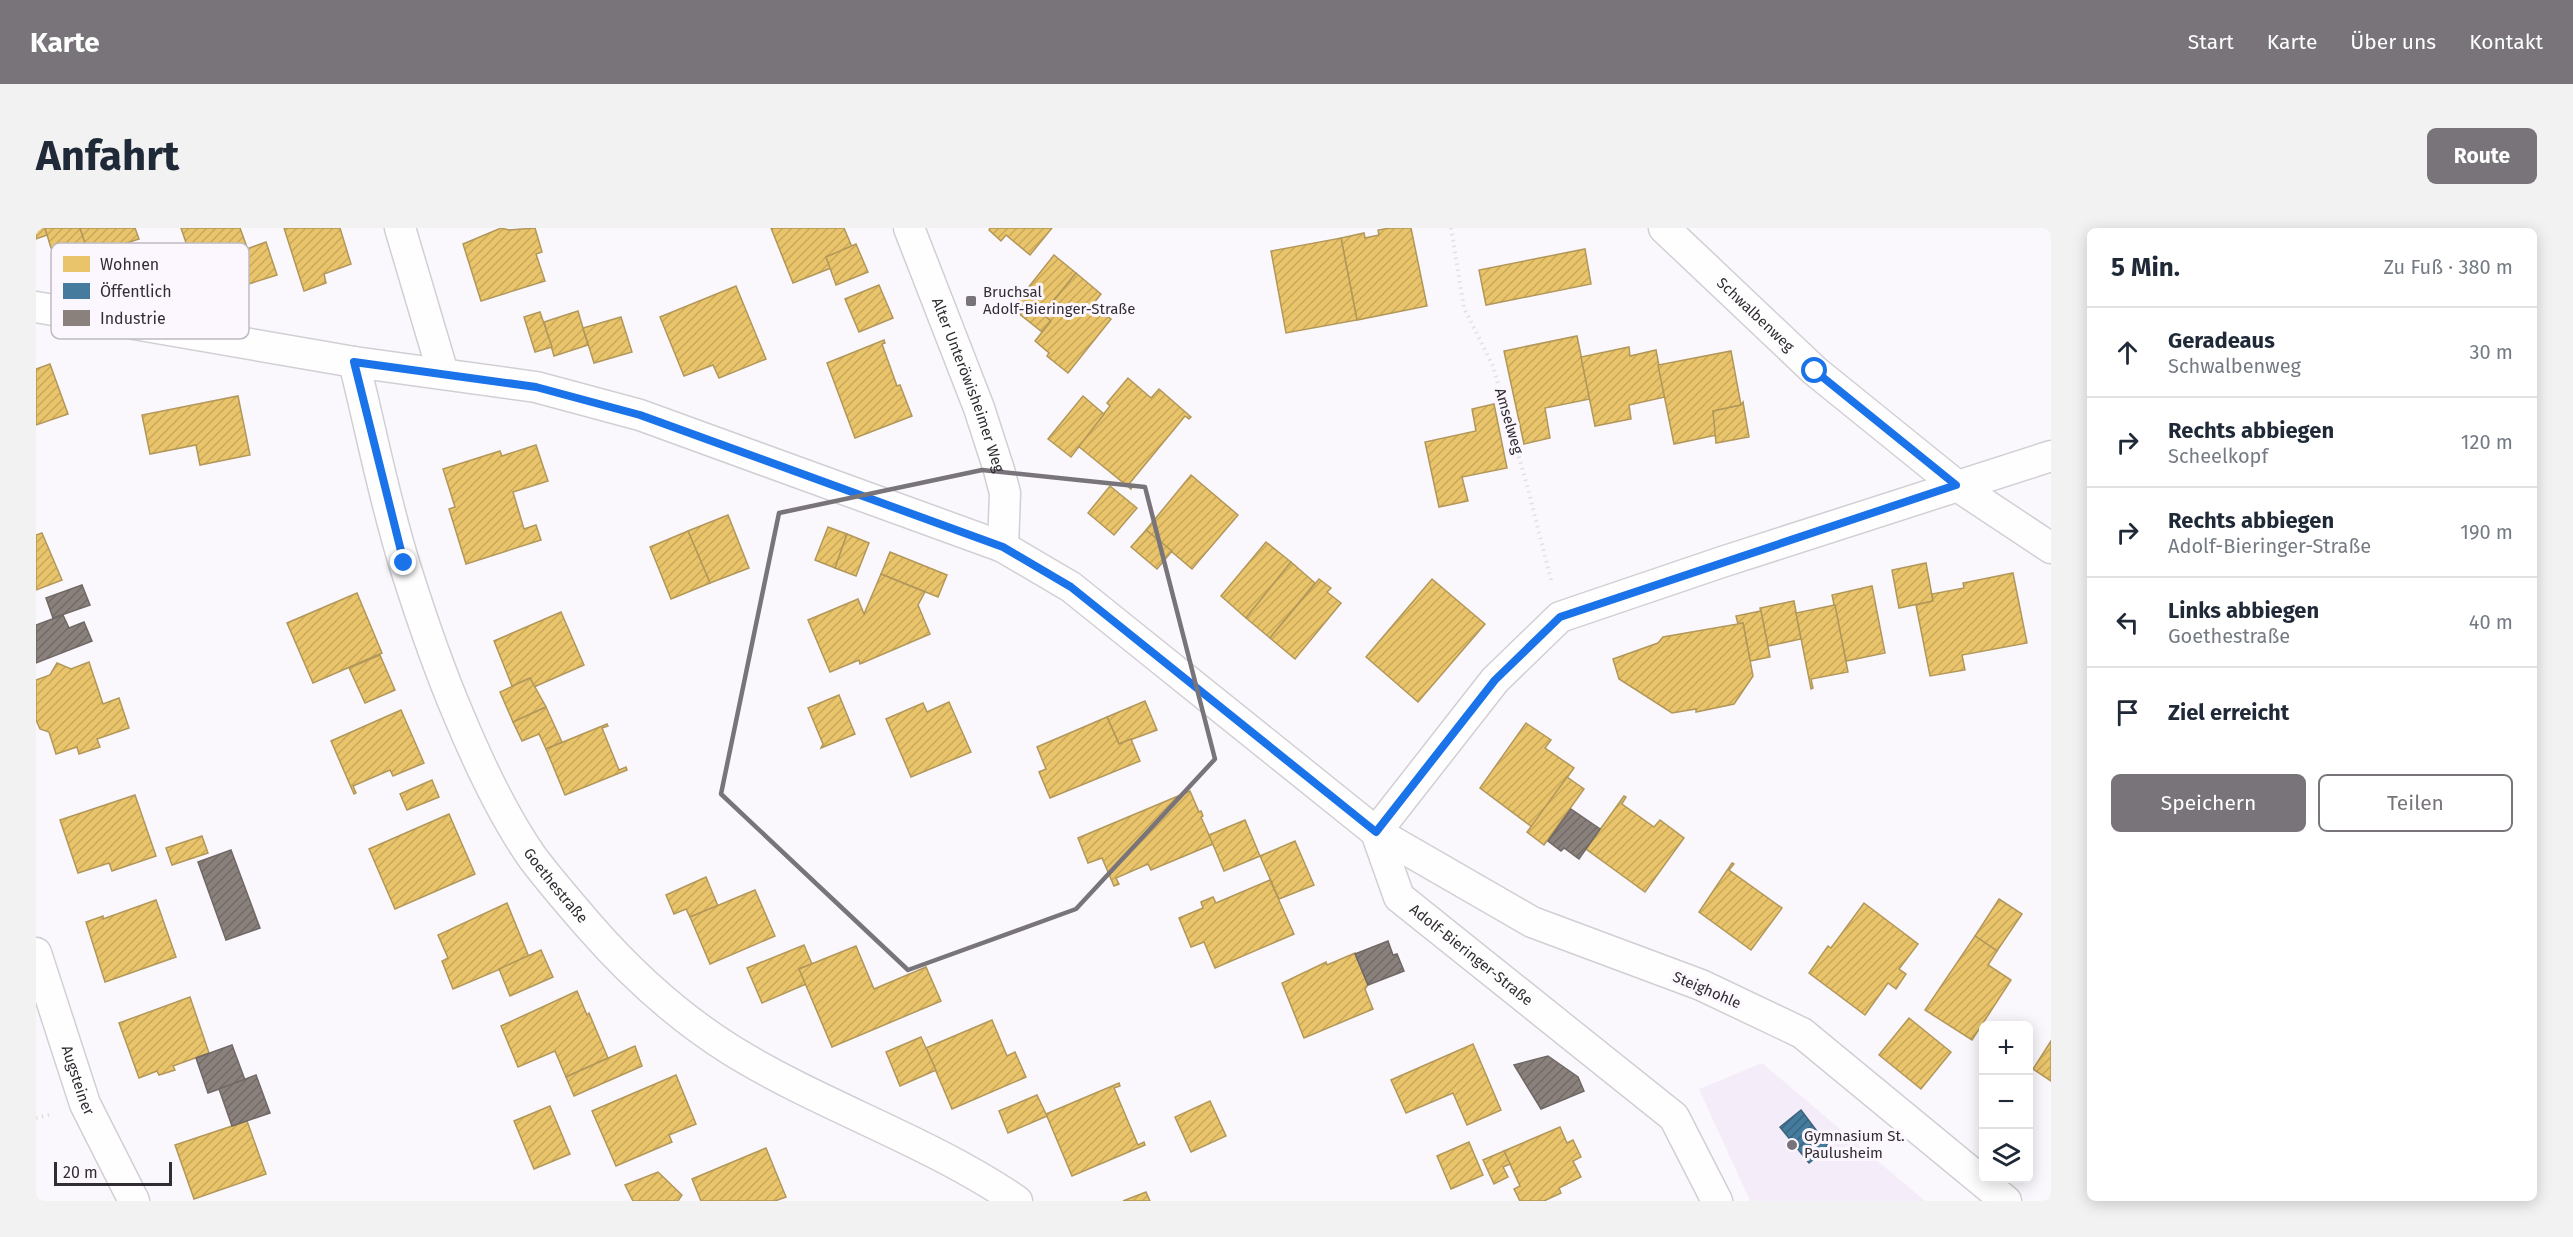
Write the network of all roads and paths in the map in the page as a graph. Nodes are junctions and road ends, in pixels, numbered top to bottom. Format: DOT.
graph roads {
  1 [pos="400,228"];
  2 [pos="909,228"];
  3 [pos="1451,228"];
  4 [pos="1664,228"];
  5 [pos="36,307"];
  6 [pos="51,310"];
  7 [pos="221,339"];
  8 [pos="354,362"];
  9 [pos="443,373"];
  10 [pos="2051,456"];
  11 [pos="1956,485"];
  12 [pos="1003,547"];
  13 [pos="2051,548"];
  14 [pos="1560,617"];
  15 [pos="1376,832"];
  16 [pos="36,953"];
  17 [pos="134,1201"];
  18 [pos="1017,1201"];
  19 [pos="1717,1201"];
  20 [pos="2006,1201"];
  1 -- 9 [label="street"];
  2 -- 12 [label="street, Alter Unteröwisheimer Weg"];
  3 -- 14 [label="path, Amselweg"];
  4 -- 11 [label="street, Schwalbenweg"];
  5 -- 6 [label="street"];
  7 -- 8 [label="street"];
  8 -- 9 [label="street"];
  8 -- 18 [label="street, Goethestraße"];
  9 -- 12 [label="street"];
  10 -- 11 [label="street"];
  11 -- 13 [label="street, Schwalbenweg"];
  11 -- 14 [label="street"];
  12 -- 15 [label="street"];
  14 -- 15 [label="street"];
  15 -- 19 [label="street, Adolf-Bieringer-Straße"];
  15 -- 20 [label="street, Steighohle"];
  16 -- 17 [label="street, Augsteiner"];
}
